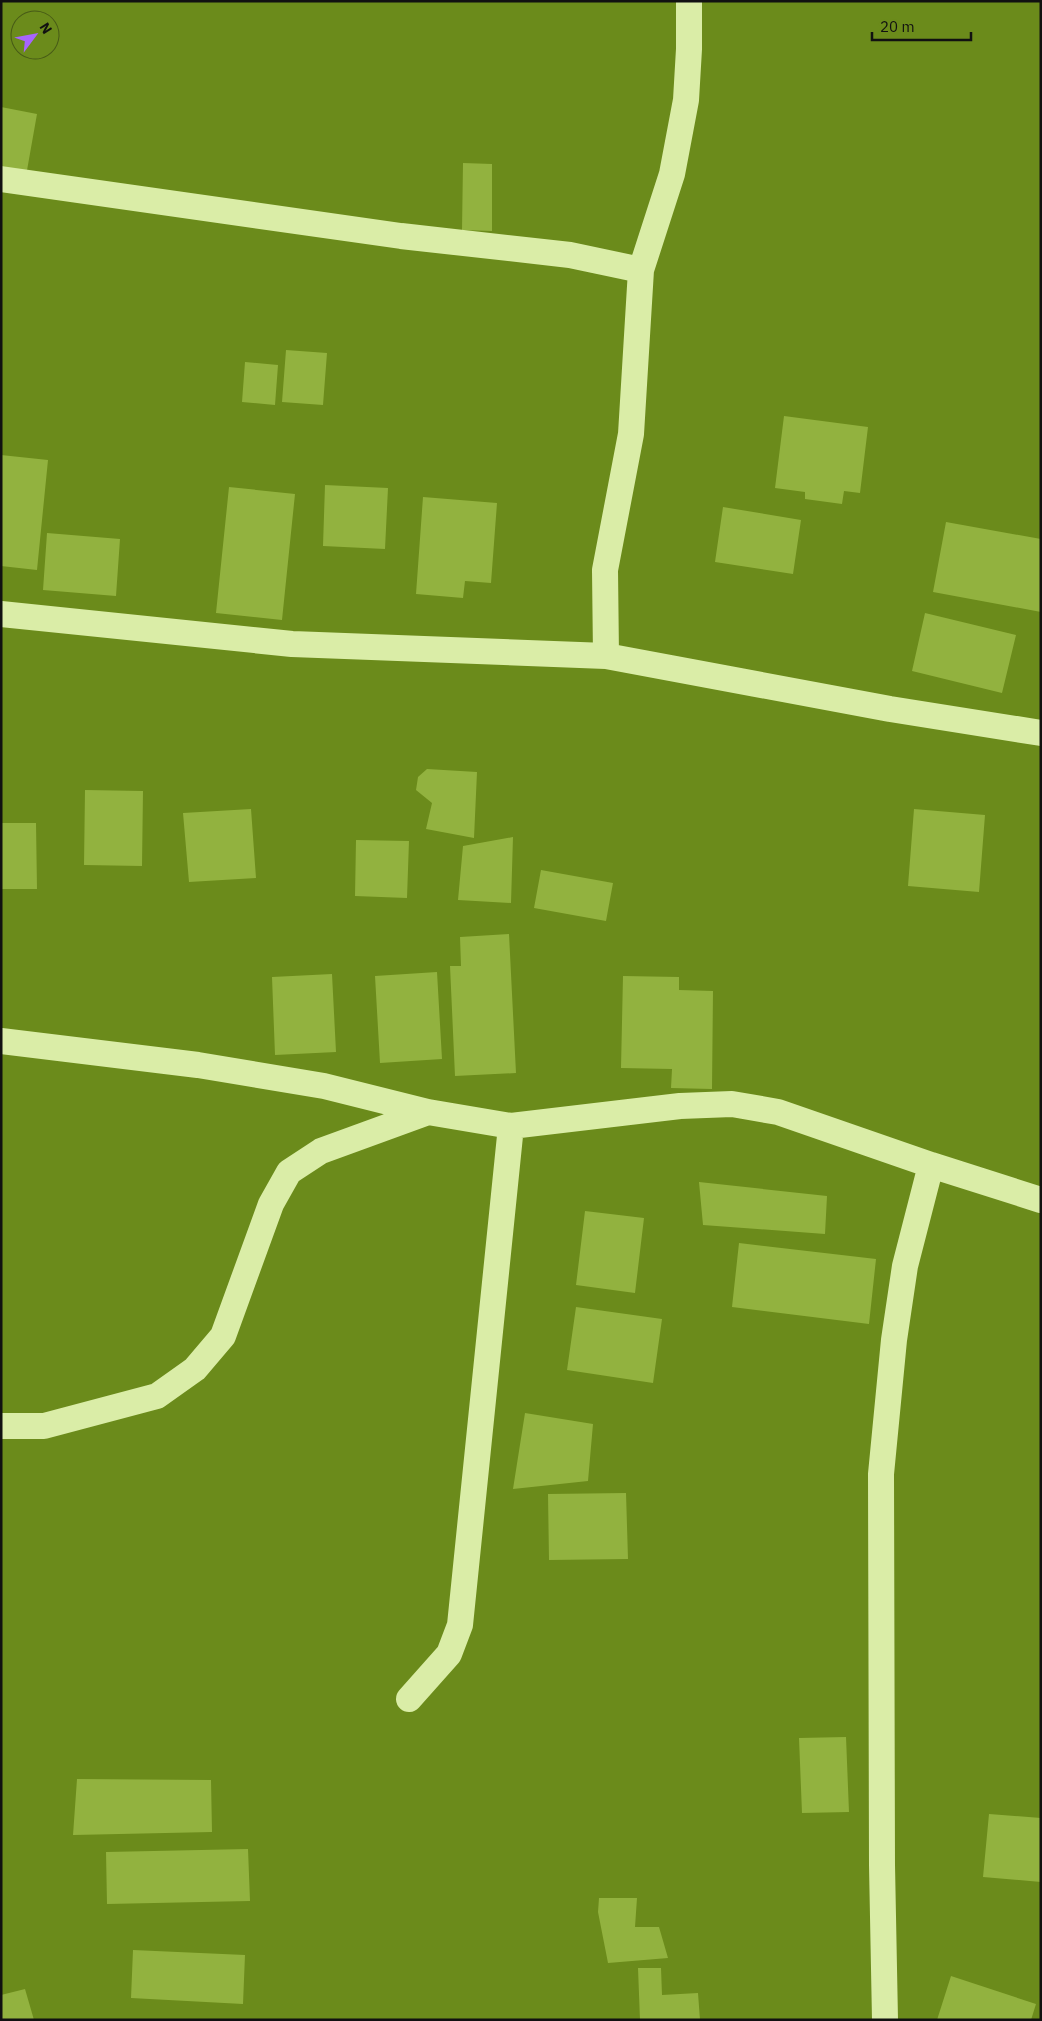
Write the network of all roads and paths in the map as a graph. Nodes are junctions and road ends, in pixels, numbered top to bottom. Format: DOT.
graph roads {
  1 [pos="689,1"];
  2 [pos="1,179"];
  3 [pos="641,270"];
  4 [pos="1,614"];
  5 [pos="606,656"];
  6 [pos="1041,733"];
  7 [pos="1,1042"];
  8 [pos="428,1112"];
  9 [pos="511,1126"];
  10 [pos="931,1165"];
  11 [pos="1041,1200"];
  12 [pos="1,1426"];
  13 [pos="409,1699"];
  14 [pos="885,2020"];
  1 -- 3 [label="street"];
  2 -- 3 [label="street"];
  3 -- 5 [label="street"];
  4 -- 5 [label="street"];
  5 -- 6 [label="street"];
  7 -- 8 [label="street"];
  8 -- 9 [label="street"];
  8 -- 12 [label="street"];
  9 -- 10 [label="street"];
  9 -- 13 [label="street"];
  10 -- 11 [label="street"];
  10 -- 14 [label="street"];
}
